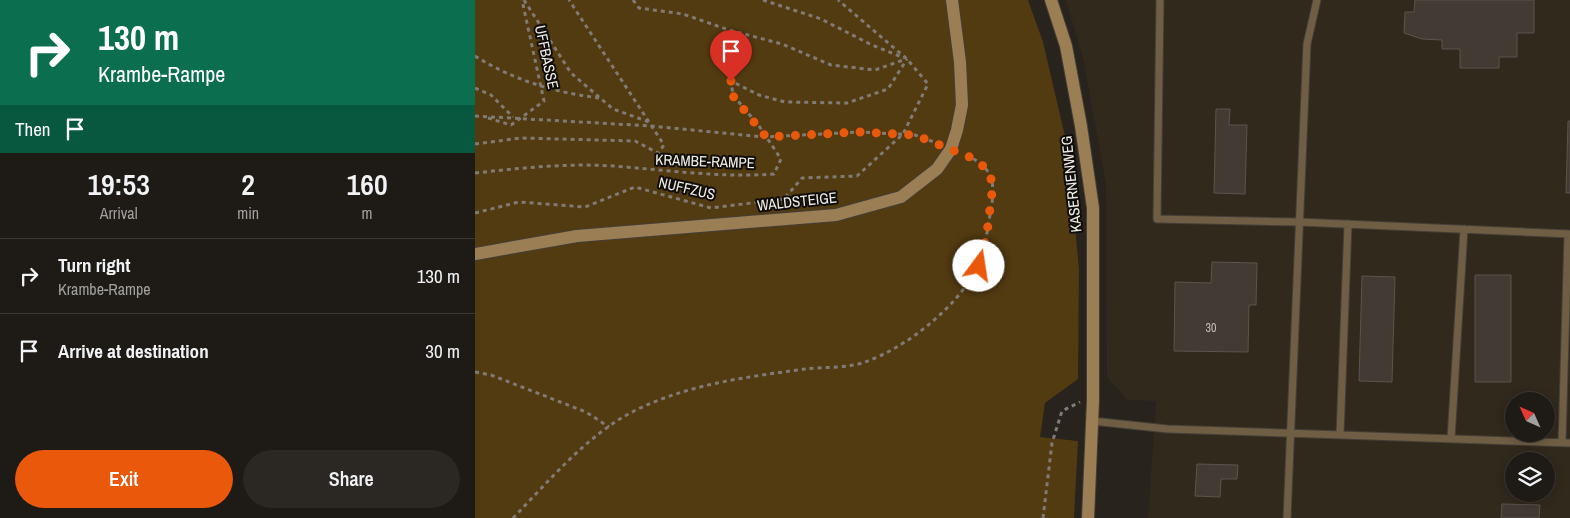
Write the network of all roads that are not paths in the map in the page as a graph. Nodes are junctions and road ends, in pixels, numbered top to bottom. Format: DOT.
graph roads {
  1 [pos="952,0"];
  2 [pos="1051,0"];
  3 [pos="1160,0"];
  4 [pos="1317,0"];
  5 [pos="1299,222"];
  6 [pos="1348,224"];
  7 [pos="1464,229"];
  8 [pos="1569,234"];
  9 [pos="475,254"];
  10 [pos="1092,422"];
  11 [pos="1290,433"];
  12 [pos="1340,435"];
  13 [pos="1451,439"];
  14 [pos="1562,442"];
  15 [pos="1570,442"];
  16 [pos="1088,518"];
  17 [pos="1287,518"];
  1 -- 9 [label="street, WALDSTEIGE"];
  2 -- 10 [label="street, KASERNENWEG"];
  3 -- 5 [label="lane"];
  4 -- 5 [label="lane"];
  5 -- 6 [label="lane"];
  5 -- 11 [label="lane"];
  6 -- 7 [label="lane"];
  6 -- 12 [label="lane"];
  7 -- 8 [label="lane"];
  7 -- 13 [label="lane"];
  8 -- 14 [label="lane"];
  10 -- 11 [label="lane"];
  10 -- 16 [label="street, KASERNENWEG"];
  11 -- 12 [label="lane"];
  11 -- 17 [label="lane"];
  12 -- 13 [label="lane"];
  13 -- 14 [label="lane"];
  14 -- 15 [label="lane"];
}
